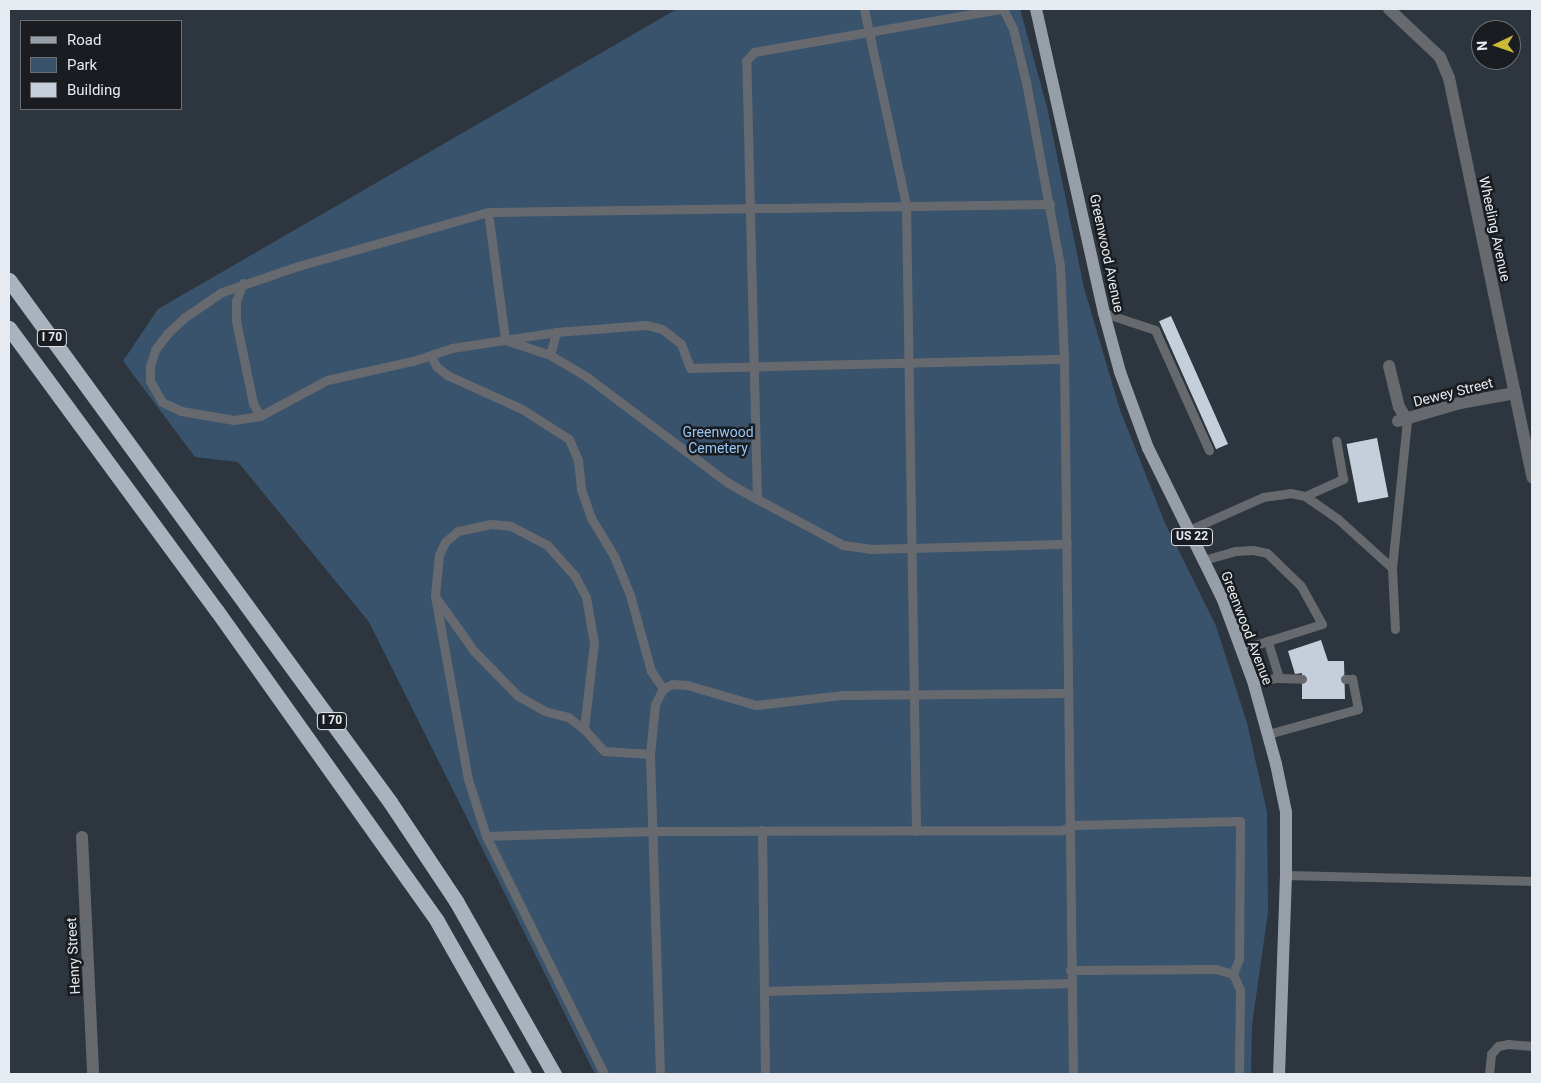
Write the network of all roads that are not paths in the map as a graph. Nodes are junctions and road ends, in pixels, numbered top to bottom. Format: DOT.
graph roads {
  1 [pos="864,9"];
  2 [pos="1002,9"];
  3 [pos="1036,9"];
  4 [pos="1389,9"];
  5 [pos="869,34"];
  6 [pos="1050,204"];
  7 [pos="906,205"];
  8 [pos="750,208"];
  9 [pos="488,212"];
  10 [pos="9,280"];
  11 [pos="243,284"];
  12 [pos="1104,313"];
  13 [pos="9,328"];
  14 [pos="556,332"];
  15 [pos="505,340"];
  16 [pos="550,355"];
  17 [pos="431,356"];
  18 [pos="1064,359"];
  19 [pos="909,362"];
  20 [pos="756,366"];
  21 [pos="1389,366"];
  22 [pos="1516,393"];
  23 [pos="260,416"];
  24 [pos="1403,420"];
  25 [pos="1336,441"];
  26 [pos="1209,450"];
  27 [pos="1532,477"];
  28 [pos="1305,496"];
  29 [pos="757,499"];
  30 [pos="1189,530"];
  31 [pos="1067,544"];
  32 [pos="913,549"];
  33 [pos="1204,560"];
  34 [pos="1392,568"];
  35 [pos="435,596"];
  36 [pos="1395,629"];
  37 [pos="1268,641"];
  38 [pos="1242,649"];
  39 [pos="1279,678"];
  40 [pos="1302,679"];
  41 [pos="1345,679"];
  42 [pos="1253,680"];
  43 [pos="663,689"];
  44 [pos="1068,693"];
  45 [pos="915,694"];
  46 [pos="584,728"];
  47 [pos="1268,734"];
  48 [pos="650,754"];
  49 [pos="1069,828"];
  50 [pos="762,830"];
  51 [pos="654,831"];
  52 [pos="916,831"];
  53 [pos="486,836"];
  54 [pos="82,837"];
  55 [pos="1286,875"];
  56 [pos="1532,881"];
  57 [pos="1070,970"];
  58 [pos="1233,974"];
  59 [pos="1072,984"];
  60 [pos="764,991"];
  61 [pos="1532,1046"];
  62 [pos="93,1074"];
  63 [pos="524,1074"];
  64 [pos="554,1074"];
  65 [pos="604,1074"];
  66 [pos="660,1074"];
  67 [pos="765,1074"];
  68 [pos="1073,1074"];
  69 [pos="1240,1074"];
  70 [pos="1279,1074"];
  71 [pos="1489,1074"];
  1 -- 5 [label="lane"];
  2 -- 5 [label="lane"];
  2 -- 6 [label="lane"];
  3 -- 12 [label="main road, Greenwood Avenue / US 22"];
  4 -- 22 [label="street, Wheeling Avenue"];
  5 -- 7 [label="lane"];
  5 -- 8 [label="lane"];
  6 -- 7 [label="lane"];
  6 -- 18 [label="lane"];
  7 -- 8 [label="lane"];
  7 -- 19 [label="lane"];
  8 -- 9 [label="lane"];
  8 -- 20 [label="lane"];
  9 -- 11 [label="lane"];
  9 -- 15 [label="lane"];
  10 -- 64 [label="highway, I 70"];
  11 -- 23 [label="lane"];
  11 -- 23 [label="lane"];
  12 -- 26 [label="lane"];
  12 -- 30 [label="main road, Greenwood Avenue / US 22"];
  13 -- 63 [label="highway, I 70"];
  14 -- 15 [label="lane"];
  14 -- 16 [label="lane"];
  14 -- 20 [label="lane"];
  15 -- 16 [label="lane"];
  15 -- 17 [label="lane"];
  16 -- 29 [label="lane"];
  17 -- 23 [label="lane"];
  17 -- 43 [label="lane"];
  18 -- 19 [label="lane"];
  18 -- 31 [label="lane"];
  19 -- 20 [label="lane"];
  19 -- 32 [label="lane"];
  20 -- 29 [label="lane"];
  21 -- 24 [label="street"];
  22 -- 24 [label="street, Dewey Street"];
  22 -- 27 [label="street, Wheeling Avenue"];
  24 -- 34 [label="lane"];
  25 -- 28 [label="lane"];
  28 -- 30 [label="lane"];
  28 -- 34 [label="lane"];
  29 -- 32 [label="lane"];
  30 -- 33 [label="main road, Greenwood Avenue / US 22"];
  31 -- 32 [label="lane"];
  31 -- 44 [label="lane"];
  32 -- 45 [label="lane"];
  33 -- 37 [label="lane"];
  33 -- 38 [label="main road, Greenwood Avenue / US 22"];
  34 -- 36 [label="lane"];
  35 -- 46 [label="lane"];
  35 -- 46 [label="lane"];
  35 -- 53 [label="lane"];
  37 -- 38 [label="lane"];
  37 -- 39 [label="lane"];
  38 -- 42 [label="main road, Greenwood Avenue / US 22"];
  39 -- 40 [label="lane"];
  39 -- 42 [label="lane"];
  41 -- 47 [label="lane"];
  42 -- 47 [label="main road, Greenwood Avenue / US 22"];
  43 -- 45 [label="lane"];
  43 -- 48 [label="lane"];
  44 -- 45 [label="lane"];
  44 -- 49 [label="lane"];
  45 -- 52 [label="lane"];
  46 -- 48 [label="lane"];
  47 -- 55 [label="main road, Greenwood Avenue / US 22"];
  48 -- 51 [label="lane"];
  49 -- 52 [label="lane"];
  49 -- 57 [label="lane"];
  49 -- 58 [label="lane"];
  50 -- 51 [label="lane"];
  50 -- 52 [label="lane"];
  50 -- 60 [label="lane"];
  51 -- 53 [label="lane"];
  51 -- 66 [label="lane"];
  53 -- 65 [label="lane"];
  54 -- 62 [label="street, Henry Street"];
  55 -- 56 [label="lane"];
  55 -- 70 [label="main road, Greenwood Avenue / US 22"];
  57 -- 58 [label="lane"];
  57 -- 59 [label="lane"];
  58 -- 69 [label="lane"];
  59 -- 60 [label="lane"];
  59 -- 68 [label="lane"];
  60 -- 67 [label="lane"];
  61 -- 71 [label="lane"];
}
